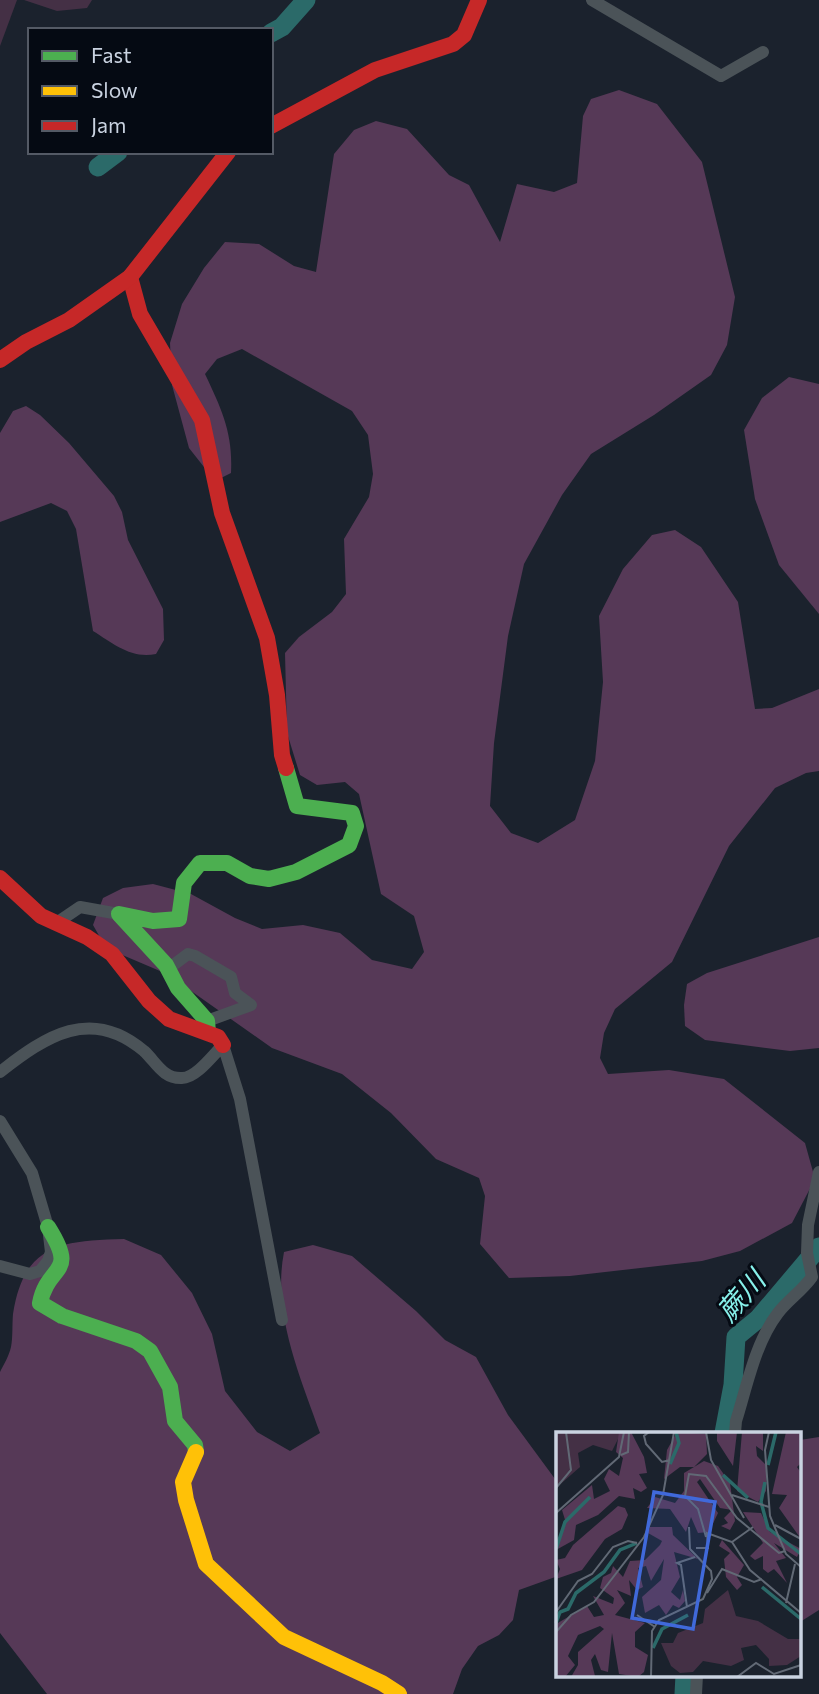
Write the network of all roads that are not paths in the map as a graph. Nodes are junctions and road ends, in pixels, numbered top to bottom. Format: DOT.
graph roads {
  1 [pos="479,0"];
  2 [pos="592,0"];
  3 [pos="763,52"];
  4 [pos="273,125"];
  5 [pos="226,154"];
  6 [pos="130,277"];
  7 [pos="0,360"];
  8 [pos="0,878"];
  9 [pos="119,914"];
  10 [pos="55,924"];
  11 [pos="168,969"];
  12 [pos="207,1026"];
  13 [pos="223,1045"];
  14 [pos="0,1072"];
  15 [pos="0,1121"];
  16 [pos="819,1172"];
  17 [pos="48,1227"];
  18 [pos="0,1266"];
  19 [pos="282,1320"];
  20 [pos="734,1432"];
  21 [pos="697,1676"];
  22 [pos="399,1694"];
  23 [pos="696,1694"];
  1 -- 4 [label="street"];
  2 -- 3 [label="street"];
  5 -- 6 [label="street"];
  6 -- 7 [label="street"];
  6 -- 9 [label="street"];
  8 -- 10 [label="street"];
  9 -- 10 [label="street"];
  9 -- 11 [label="street"];
  10 -- 12 [label="street"];
  11 -- 12 [label="street"];
  11 -- 12 [label="street"];
  12 -- 13 [label="street"];
  13 -- 14 [label="street"];
  13 -- 19 [label="street"];
  15 -- 17 [label="street"];
  16 -- 20 [label="street"];
  17 -- 18 [label="street"];
  17 -- 22 [label="street"];
  21 -- 23 [label="street"];
}
